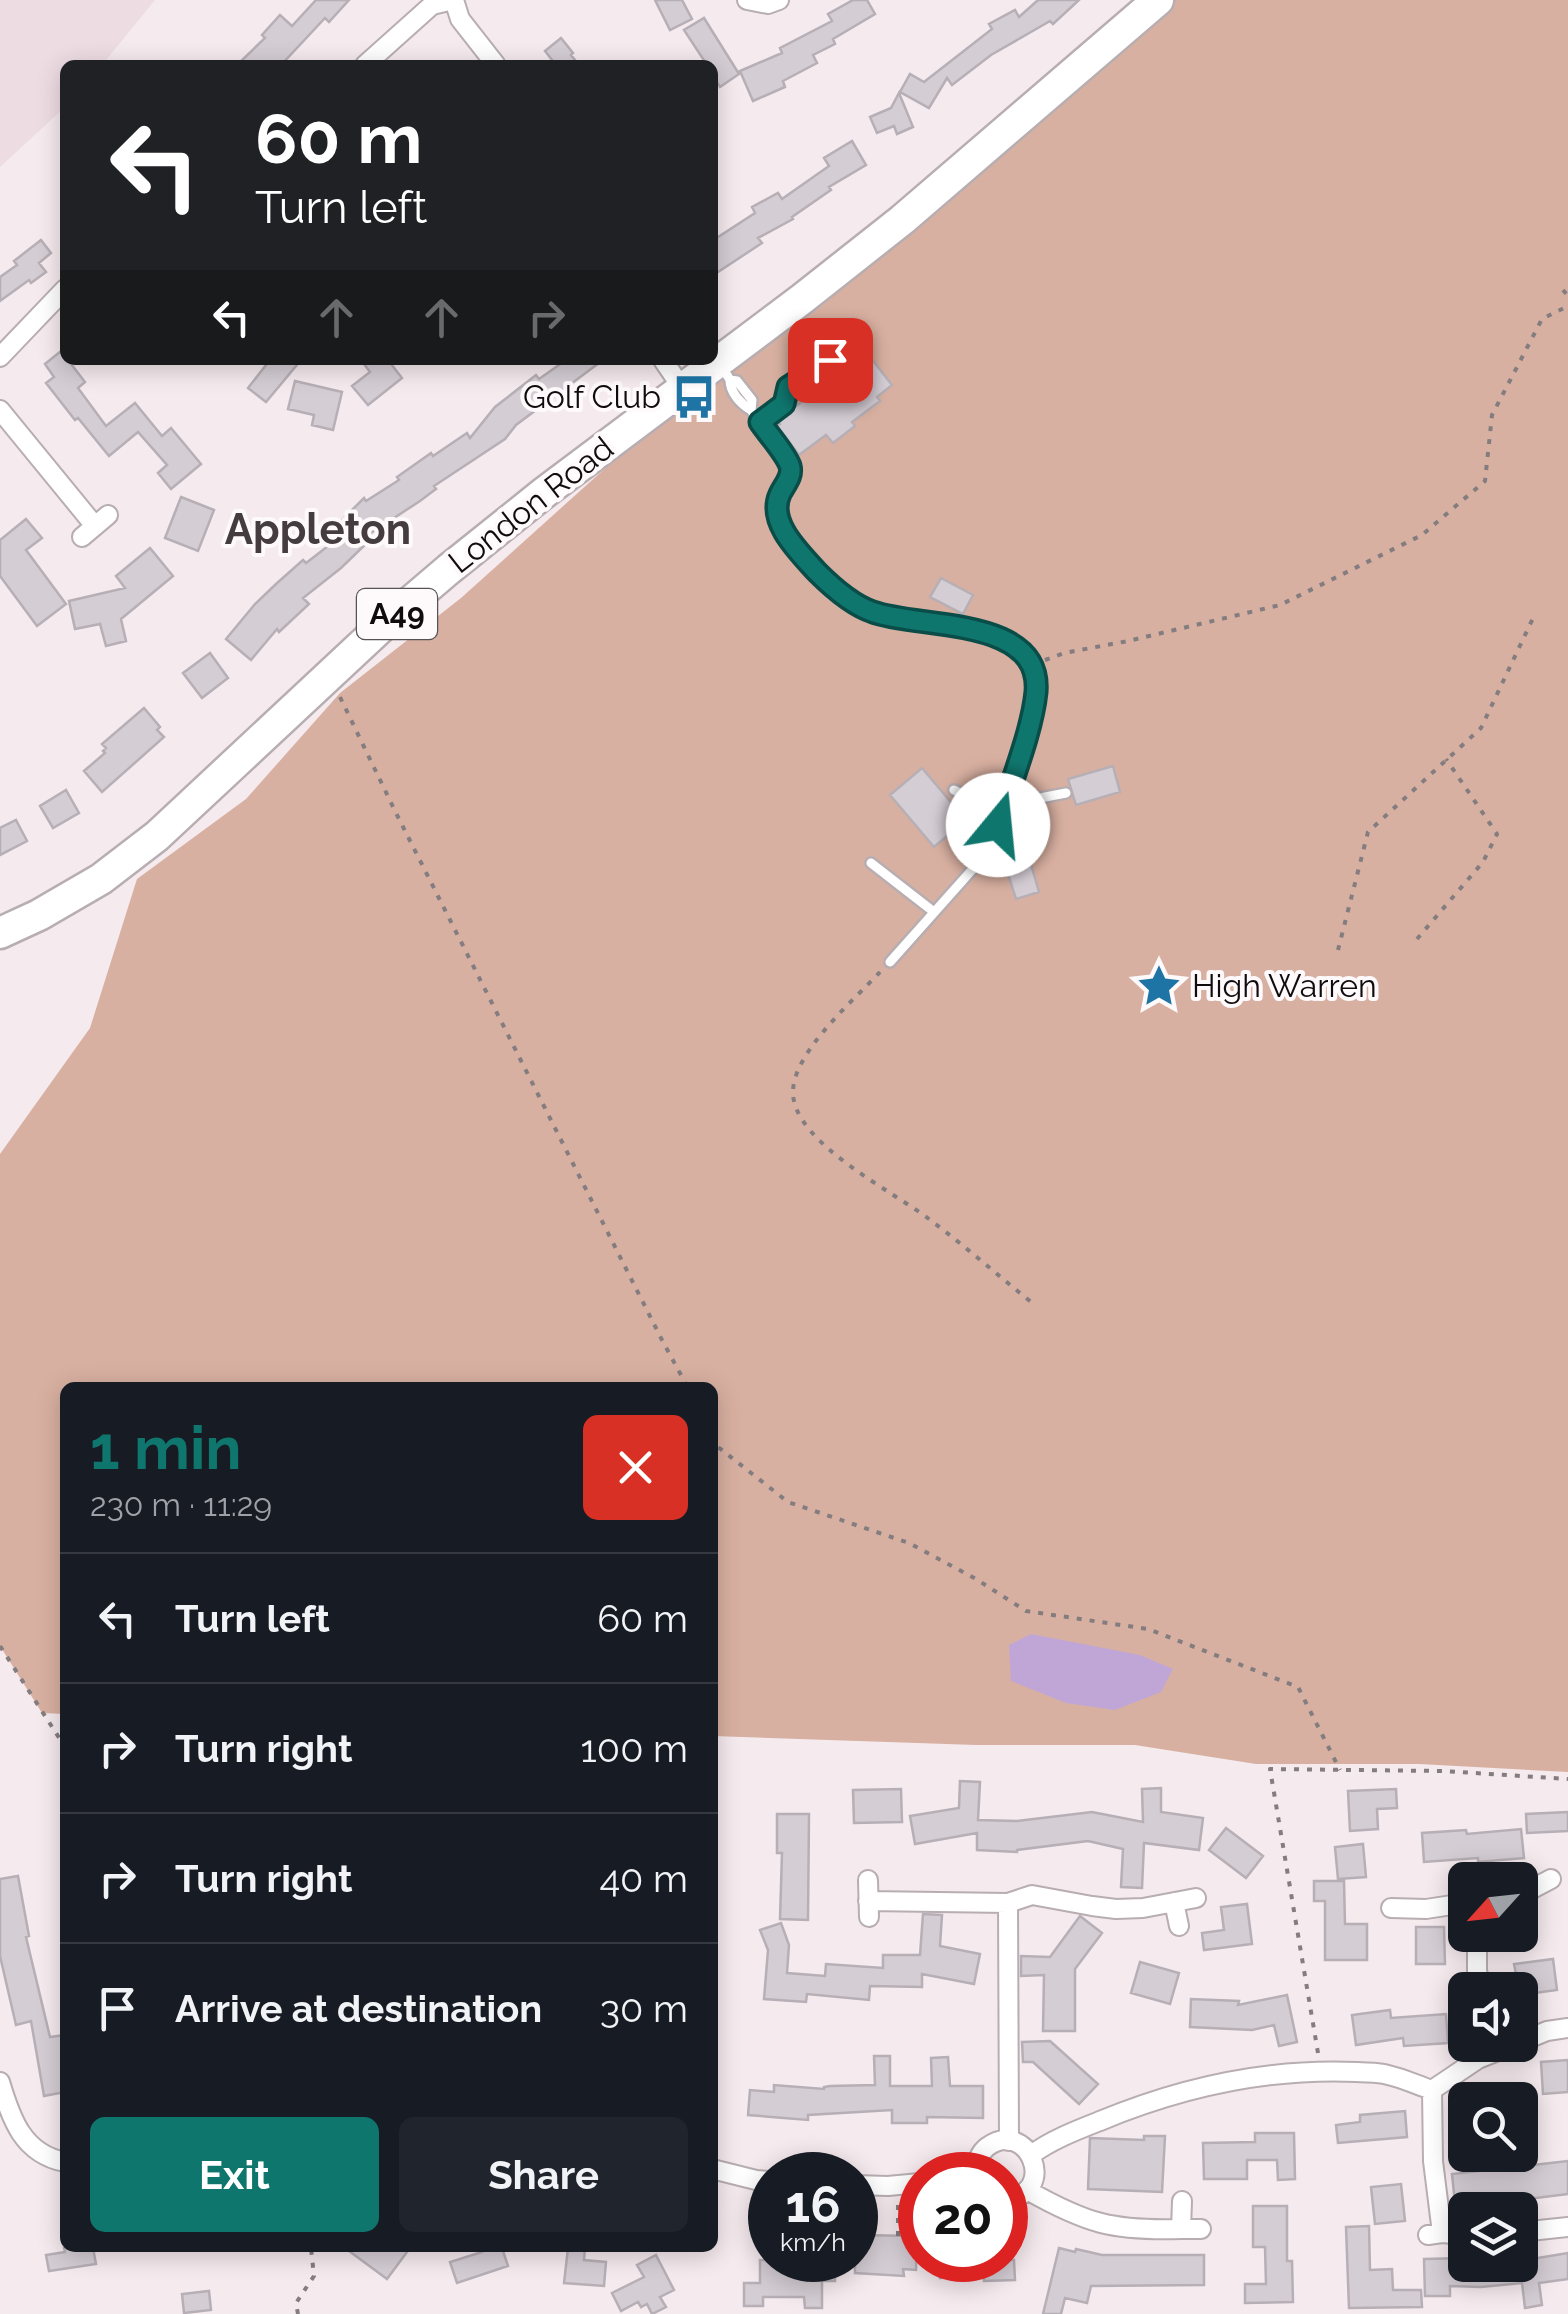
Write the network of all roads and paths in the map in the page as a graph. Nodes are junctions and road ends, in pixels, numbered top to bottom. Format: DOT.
graph roads {
  1 [pos="454,0"];
  2 [pos="748,0"];
  3 [pos="779,0"];
  4 [pos="1158,0"];
  5 [pos="371,60"];
  6 [pos="492,60"];
  7 [pos="60,294"];
  8 [pos="1568,306"];
  9 [pos="0,357"];
  10 [pos="830,360"];
  11 [pos="666,365"];
  12 [pos="724,371"];
  13 [pos="682,388"];
  14 [pos="0,410"];
  15 [pos="760,422"];
  16 [pos="95,526"];
  17 [pos="1534,616"];
  18 [pos="1030,665"];
  19 [pos="340,697"];
  20 [pos="1446,759"];
  21 [pos="954,790"];
  22 [pos="1066,793"];
  23 [pos="1003,810"];
  24 [pos="871,864"];
  25 [pos="934,912"];
  26 [pos="0,934"];
  27 [pos="1418,939"];
  28 [pos="1338,950"];
  29 [pos="890,962"];
  30 [pos="1036,1306"];
  31 [pos="685,1382"];
  32 [pos="718,1448"];
  33 [pos="0,1646"];
  34 [pos="60,1739"];
  35 [pos="1340,1770"];
  36 [pos="1568,1779"];
  37 [pos="1551,1879"];
  38 [pos="868,1880"];
  39 [pos="1538,1886"];
  40 [pos="1196,1898"];
  41 [pos="1174,1902"];
  42 [pos="1008,1904"];
  43 [pos="1448,1906"];
  44 [pos="1390,1908"];
  45 [pos="1179,1926"];
  46 [pos="1568,2028"];
  47 [pos="1538,2035"];
  48 [pos="1474,2062"];
  49 [pos="1321,2070"];
  50 [pos="0,2082"];
  51 [pos="1432,2090"];
  52 [pos="1009,2141"];
  53 [pos="982,2152"];
  54 [pos="1031,2156"];
  55 [pos="60,2161"];
  56 [pos="718,2170"];
  57 [pos="748,2178"];
  58 [pos="878,2185"];
  59 [pos="898,2185"];
  60 [pos="1028,2188"];
  61 [pos="1028,2191"];
  62 [pos="1182,2200"];
  63 [pos="1568,2227"];
  64 [pos="1181,2228"];
  65 [pos="1201,2230"];
  66 [pos="1538,2230"];
  67 [pos="1448,2234"];
  68 [pos="311,2252"];
  69 [pos="298,2314"];
  1 -- 5 [label="street"];
  1 -- 6 [label="street"];
  2 -- 3 [label="street"];
  4 -- 12 [label="highway, London Road / A49"];
  7 -- 9 [label="street"];
  8 -- 18 [label="path"];
  10 -- 15 [label="lane"];
  11 -- 13 [label="street"];
  12 -- 13 [label="highway, London Road / A49"];
  12 -- 15 [label="lane"];
  13 -- 26 [label="highway, London Road / A49"];
  14 -- 16 [label="street"];
  15 -- 18 [label="lane"];
  17 -- 20 [label="path"];
  18 -- 23 [label="lane"];
  19 -- 31 [label="path"];
  20 -- 27 [label="path"];
  20 -- 28 [label="path"];
  21 -- 23 [label="lane"];
  22 -- 23 [label="lane"];
  23 -- 25 [label="lane"];
  24 -- 25 [label="lane"];
  25 -- 29 [label="lane"];
  29 -- 30 [label="path"];
  32 -- 35 [label="path"];
  33 -- 34 [label="path"];
  35 -- 36 [label="path"];
  35 -- 49 [label="path"];
  37 -- 39 [label="street"];
  38 -- 42 [label="street"];
  40 -- 41 [label="street"];
  41 -- 42 [label="street"];
  41 -- 45 [label="street"];
  42 -- 52 [label="street"];
  43 -- 44 [label="street"];
  46 -- 47 [label="street"];
  48 -- 51 [label="street"];
  49 -- 51 [label="street"];
  49 -- 54 [label="street"];
  50 -- 55 [label="street"];
  51 -- 67 [label="street"];
  52 -- 53 [label="street"];
  52 -- 54 [label="street"];
  54 -- 60 [label="street"];
  56 -- 57 [label="street"];
  58 -- 59 [label="street"];
  61 -- 64 [label="street"];
  62 -- 64 [label="street"];
  63 -- 66 [label="street"];
  64 -- 65 [label="street"];
  68 -- 69 [label="path"];
}
